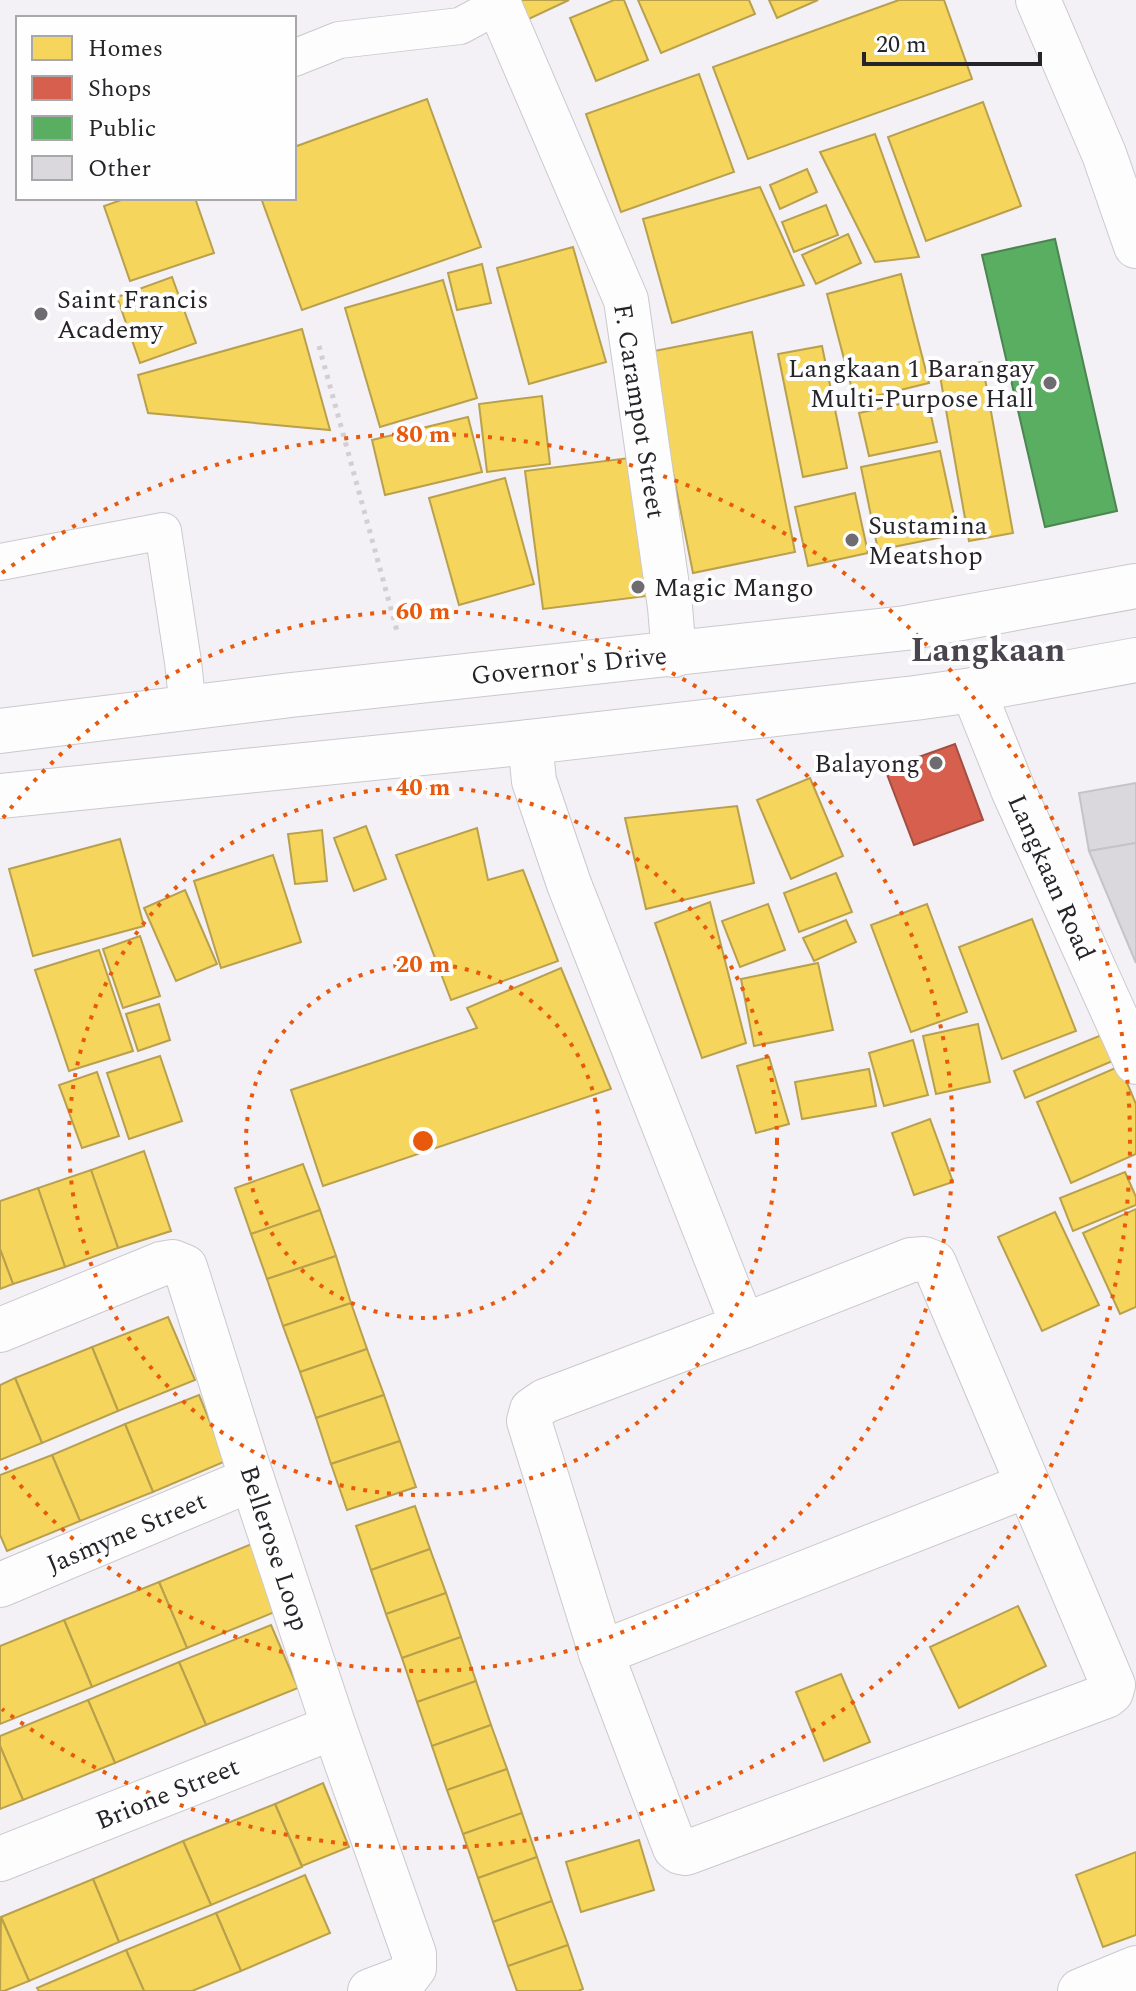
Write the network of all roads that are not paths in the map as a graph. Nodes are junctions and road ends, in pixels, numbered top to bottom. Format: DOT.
graph roads {
  1 [pos="1038,0"];
  2 [pos="498,3"];
  3 [pos="296,57"];
  4 [pos="1136,246"];
  5 [pos="0,562"];
  6 [pos="1136,586"];
  7 [pos="674,655"];
  8 [pos="1136,660"];
  9 [pos="973,690"];
  10 [pos="188,708"];
  11 [pos="0,731"];
  12 [pos="530,742"];
  13 [pos="0,796"];
  14 [pos="1136,1062"];
  15 [pos="743,1326"];
  16 [pos="0,1330"];
  17 [pos="252,1479"];
  18 [pos="1028,1485"];
  19 [pos="0,1585"];
  20 [pos="601,1653"];
  21 [pos="334,1727"];
  22 [pos="0,1859"];
  23 [pos="1136,1968"];
  24 [pos="370,1991"];
  25 [pos="1080,1991"];
  1 -- 4 [label="street"];
  2 -- 3 [label="lane"];
  2 -- 7 [label="street, F. Carampot Street"];
  5 -- 10 [label="lane"];
  6 -- 7 [label="street, Governor's Drive"];
  7 -- 10 [label="street, Governor's Drive"];
  8 -- 9 [label="street"];
  9 -- 12 [label="street"];
  9 -- 14 [label="street, Langkaan Road"];
  10 -- 11 [label="street, Governor's Drive"];
  12 -- 13 [label="street"];
  12 -- 15 [label="street"];
  15 -- 18 [label="street"];
  15 -- 20 [label="street"];
  16 -- 17 [label="street, Bellerose Loop"];
  17 -- 19 [label="street, Jasmyne Street"];
  17 -- 21 [label="street, Bellerose Loop"];
  18 -- 20 [label="street"];
  18 -- 20 [label="street"];
  21 -- 22 [label="street, Brione Street"];
  21 -- 24 [label="street, Bellerose Loop"];
  23 -- 25 [label="street"];
}
